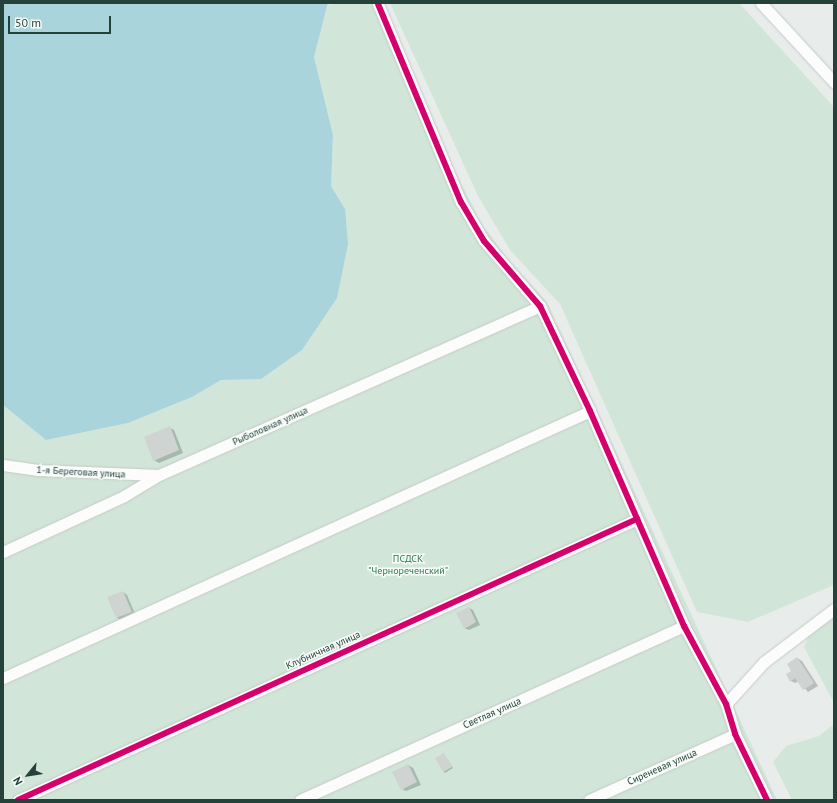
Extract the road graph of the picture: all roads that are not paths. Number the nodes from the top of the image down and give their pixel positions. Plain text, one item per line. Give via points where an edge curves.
1 (761, 3) edge
2 (378, 4) edge
3 (834, 82) edge
4 (540, 306) junction
5 (590, 411) junction
6 (3, 466) edge
7 (159, 475) junction
8 (637, 519) junction
9 (3, 552) edge
10 (834, 609) edge
11 (684, 626) junction
12 (3, 678) edge
13 (726, 704) junction
14 (736, 734) junction
15 (18, 800) edge
16 (300, 800) edge
17 (589, 800) edge
18 (767, 800) edge

1 - 3 street
2 - 4 street via 461,202 484,241
4 - 5 street
4 - 7 street, Рыболовная улица
5 - 8 street
5 - 12 street
6 - 7 street, 1-я Береговая улица via 37,470
7 - 9 street, Рыболовная улица via 124,496
8 - 11 street
8 - 15 street, Клубничная улица
10 - 13 street via 764,662
11 - 13 street
11 - 16 street, Светлая улица
13 - 14 street
14 - 17 street, Сиреневая улица
14 - 18 street

